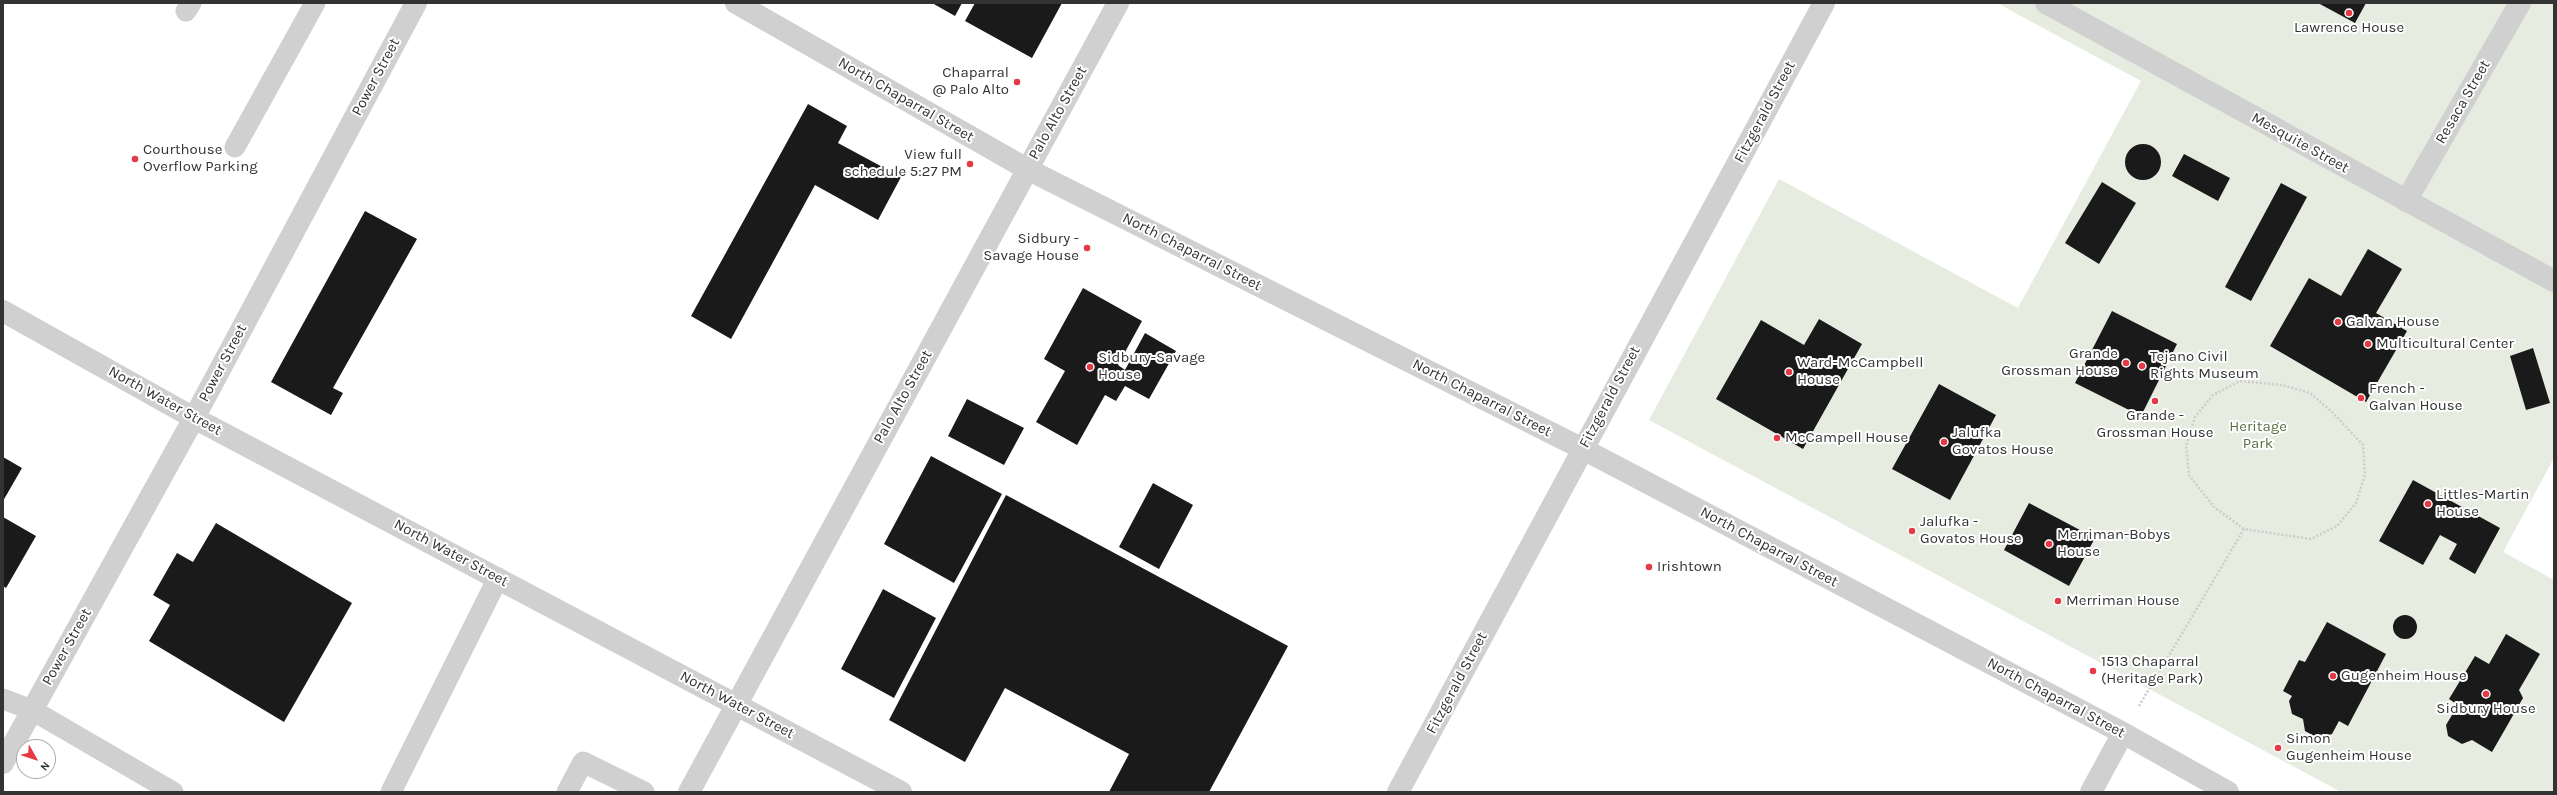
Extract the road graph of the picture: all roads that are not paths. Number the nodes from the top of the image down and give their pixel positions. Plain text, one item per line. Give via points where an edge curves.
1 (315, 3) edge
2 (416, 3) edge
3 (736, 3) edge
4 (1118, 3) edge
5 (1824, 3) edge
6 (2046, 3) edge
7 (2520, 3) edge
8 (235, 147) dead end
9 (1027, 169) junction
10 (2406, 201) junction
11 (2554, 281) edge
12 (3, 311) edge
13 (194, 418) junction
14 (1583, 448) junction
15 (498, 578) junction
16 (3, 699) edge
17 (736, 704) junction
18 (32, 710) junction
19 (2123, 733) junction
20 (3, 763) edge
21 (173, 792) edge
22 (391, 792) edge
23 (567, 792) edge
24 (644, 792) edge
25 (689, 792) edge
26 (901, 792) edge
27 (1398, 792) edge
28 (2091, 792) edge
29 (2228, 792) edge

1 - 8 lane
2 - 13 street, Power Street
3 - 9 street, North Chaparral Street
4 - 9 street, Palo Alto Street
5 - 14 street, Fitzgerald Street
6 - 10 street, Mesquite Street
7 - 10 street, Resaca Street
9 - 14 street, North Chaparral Street
9 - 17 street, Palo Alto Street
10 - 11 street, Mesquite Street
12 - 13 street, North Water Street
13 - 15 street, North Water Street
13 - 18 street, Power Street
14 - 19 street, North Chaparral Street
14 - 27 street, Fitzgerald Street
15 - 17 street, North Water Street
15 - 22 lane
16 - 18 lane
17 - 25 street, Palo Alto Street
17 - 26 street, North Water Street
18 - 20 street, Power Street
18 - 21 lane
19 - 28 street
19 - 29 street, North Chaparral Street
23 - 24 lane via 583,762

